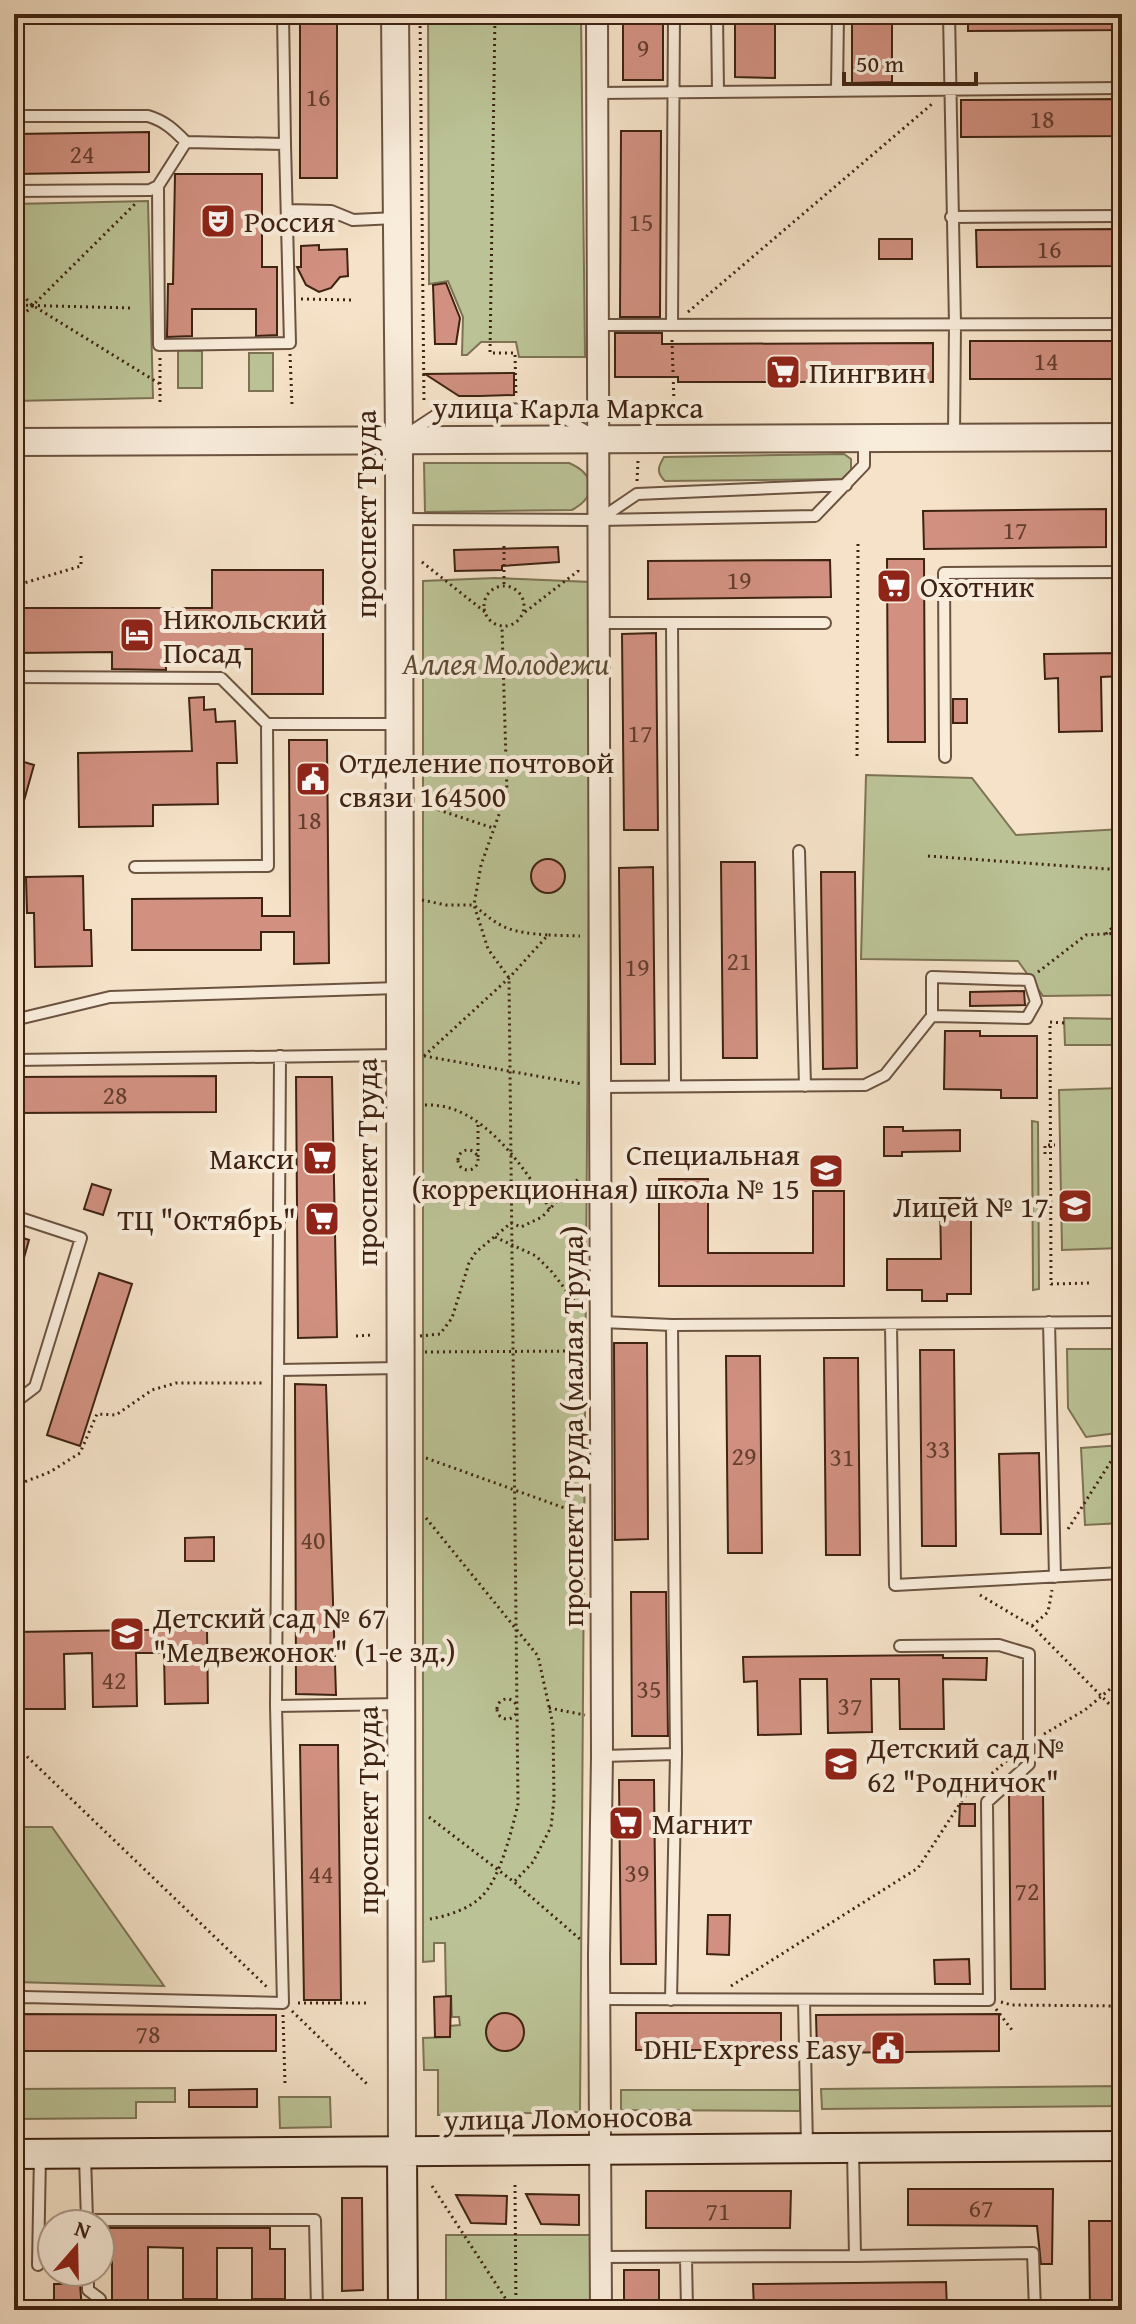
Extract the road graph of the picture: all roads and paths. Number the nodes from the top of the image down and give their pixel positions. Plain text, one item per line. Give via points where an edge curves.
1 (283, 14) edge
2 (395, 14) edge
3 (420, 14) edge
4 (495, 14) edge
5 (597, 14) edge
6 (674, 14) edge
7 (717, 14) edge
8 (838, 14) edge
9 (949, 14) edge
10 (1122, 88) edge
11 (950, 89) junction
12 (837, 91) junction
13 (718, 92) junction
14 (598, 93) junction
15 (674, 93) junction
16 (14, 116) edge
17 (186, 142) junction
18 (285, 144) junction
19 (154, 188) junction
20 (14, 191) edge
21 (288, 210) junction
22 (1122, 216) edge
23 (951, 217) junction
24 (397, 218) junction
25 (14, 286) edge
26 (289, 299) junction
27 (354, 300) dead end
28 (14, 305) edge
29 (32, 305) junction
30 (131, 308) dead end
31 (14, 324) edge
32 (955, 324) junction
33 (1122, 324) edge
34 (599, 325) junction
35 (672, 325) junction
36 (290, 343) junction
37 (159, 345) junction
38 (160, 384) junction
39 (674, 403) dead end
40 (424, 404) dead end
41 (516, 404) dead end
42 (292, 405) dead end
43 (160, 406) dead end
44 (864, 437) junction
45 (954, 437) junction
46 (1122, 437) edge
47 (600, 439) junction
48 (399, 440) junction
49 (14, 442) edge
50 (846, 485) junction
51 (399, 519) junction
52 (599, 520) junction
53 (858, 540) dead end
54 (504, 544) dead end
55 (81, 554) dead end
56 (579, 557) dead end
57 (420, 561) dead end
58 (1122, 572) edge
59 (504, 585) junction
60 (14, 586) edge
61 (485, 612) junction
62 (525, 612) junction
63 (599, 623) junction
64 (672, 623) junction
65 (825, 623) dead end
66 (502, 627) junction
67 (14, 677) edge
68 (267, 724) junction
69 (400, 724) junction
70 (857, 756) dead end
71 (945, 757) dead end
72 (421, 804) dead end
73 (495, 829) junction
74 (799, 851) dead end
75 (928, 856) dead end
76 (135, 867) dead end
77 (1122, 870) edge
78 (421, 900) dead end
79 (474, 905) junction
80 (1122, 918) edge
81 (1122, 933) edge
82 (1106, 934) junction
83 (548, 935) junction
84 (600, 937) junction
85 (509, 978) junction
86 (1029, 980) junction
87 (400, 988) junction
88 (932, 1016) junction
89 (14, 1020) edge
90 (1064, 1023) dead end
91 (400, 1055) junction
92 (280, 1056) junction
93 (14, 1060) edge
94 (510, 1071) junction
95 (675, 1086) junction
96 (805, 1086) junction
97 (601, 1087) junction
98 (425, 1105) dead end
99 (478, 1125) junction
100 (1053, 1145) junction
101 (511, 1151) junction
102 (601, 1153) junction
103 (1045, 1154) dead end
104 (477, 1158) junction
105 (550, 1209) junction
106 (14, 1216) edge
107 (511, 1223) junction
108 (495, 1237) junction
109 (511, 1244) junction
110 (1090, 1283) dead end
111 (1049, 1322) junction
112 (1122, 1322) edge
113 (672, 1325) junction
114 (891, 1325) junction
115 (372, 1335) dead end
116 (356, 1336) dead end
117 (425, 1336) dead end
118 (602, 1336) junction
119 (425, 1352) dead end
120 (512, 1352) junction
121 (401, 1368) junction
122 (278, 1370) junction
123 (278, 1383) junction
124 (14, 1403) edge
125 (1122, 1444) edge
126 (426, 1458) dead end
127 (14, 1486) edge
128 (514, 1490) junction
129 (426, 1518) dead end
130 (602, 1521) junction
131 (1054, 1550) junction
132 (1122, 1573) edge
133 (1055, 1577) junction
134 (957, 1582) junction
135 (1032, 1626) junction
136 (516, 1631) junction
137 (900, 1646) dead end
138 (1122, 1679) edge
139 (1102, 1697) junction
140 (401, 1704) junction
141 (276, 1706) junction
142 (549, 1708) junction
143 (517, 1709) junction
144 (1122, 1717) edge
145 (602, 1718) junction
146 (1029, 1743) junction
147 (14, 1744) edge
148 (676, 1754) junction
149 (602, 1756) junction
150 (429, 1817) dead end
151 (497, 1869) junction
152 (514, 1882) junction
153 (430, 1919) dead end
154 (599, 1956) junction
155 (600, 1999) junction
156 (671, 2000) junction
157 (708, 2000) junction
158 (804, 2000) junction
159 (989, 2000) junction
160 (14, 2001) edge
161 (283, 2003) junction
162 (366, 2003) dead end
163 (1122, 2006) edge
164 (1012, 2030) dead end
165 (285, 2084) dead end
166 (367, 2084) dead end
167 (1122, 2146) edge
168 (853, 2148) junction
169 (807, 2149) junction
170 (602, 2151) junction
171 (402, 2152) junction
172 (85, 2153) junction
173 (27, 2154) edge
174 (515, 2185) dead end
175 (432, 2186) dead end
176 (87, 2208) edge
177 (116, 2222) edge
178 (36, 2245) edge
179 (855, 2256) junction
180 (601, 2257) junction
181 (686, 2258) junction
182 (88, 2288) edge
183 (99, 2310) edge
184 (317, 2310) edge
185 (403, 2310) edge
186 (514, 2310) edge
187 (601, 2310) edge
188 (687, 2310) edge
189 (1035, 2310) edge

1 - 18 lane
2 - 24 street, проспект Труда
3 - 40 path
4 - 41 path via 490,353 515,353
5 - 14 street, проспект Труда (малая Труда)
6 - 15 lane
7 - 13 lane
8 - 12 lane
9 - 11 lane
10 - 11 lane
11 - 12 lane
11 - 23 lane
11 - 35 path
12 - 13 lane
13 - 15 lane
14 - 15 lane
14 - 34 street, проспект Труда (малая Труда)
15 - 35 lane
16 - 17 lane via 148,116 170,126
17 - 18 lane
17 - 19 lane
18 - 21 lane
19 - 20 lane
19 - 29 path
19 - 37 lane
21 - 24 lane via 331,211 353,220
21 - 26 lane
22 - 23 lane
23 - 32 lane
24 - 48 street, проспект Труда
25 - 29 path
26 - 27 path
26 - 36 lane
28 - 29 path
29 - 30 path
29 - 31 path
29 - 38 path
32 - 33 lane
32 - 35 lane
32 - 45 lane
34 - 35 lane
34 - 47 street, проспект Труда (малая Труда)
35 - 39 path
36 - 37 lane
36 - 42 path
37 - 38 path
38 - 43 path
44 - 45 street, улица Карла Маркса
44 - 47 street, улица Карла Маркса
44 - 50 lane via 864,465
45 - 46 street, улица Карла Маркса
47 - 48 street, улица Карла Маркса
47 - 52 street, проспект Труда (малая Труда)
48 - 49 street, улица Карла Маркса
48 - 51 street, проспект Труда
50 - 52 lane via 637,494
50 - 52 lane via 815,516
51 - 52 lane
51 - 69 street, проспект Труда
52 - 63 street, проспект Труда (малая Труда)
53 - 70 path
54 - 59 path
55 - 60 path via 81,566
56 - 62 path via 578,571
57 - 61 path
58 - 71 lane via 944,573
59 - 61 path via 494,586 485,599
59 - 62 path via 522,598
61 - 66 path
62 - 66 path
63 - 64 lane
63 - 84 street, проспект Труда (малая Труда)
64 - 65 lane
64 - 95 lane
66 - 73 path via 508,781
67 - 68 lane via 221,678
68 - 69 lane
68 - 76 lane via 268,866
69 - 87 street, проспект Труда
72 - 73 path
73 - 79 path
74 - 96 lane
75 - 77 path
78 - 79 path
79 - 83 path via 497,926
79 - 85 path via 488,949
80 - 82 path
81 - 82 path
82 - 86 path via 1086,935
83 - 84 path
83 - 85 path
84 - 97 street, проспект Труда (малая Труда)
85 - 94 path
85 - 94 path via 424,1056
86 - 88 lane via 932,977
86 - 88 lane via 1036,1002 1027,1018
87 - 89 lane via 110,997
87 - 91 street, проспект Труда
88 - 96 lane via 885,1075 865,1085
90 - 100 path via 1050,1022
91 - 92 lane
91 - 121 street, проспект Труда
92 - 93 lane
92 - 122 lane
94 - 97 path
94 - 101 path
95 - 96 lane
95 - 97 lane
97 - 102 street, проспект Труда (малая Труда)
98 - 99 path via 453,1107
99 - 101 path
99 - 104 path
100 - 103 path via 1045,1145
100 - 110 path via 1051,1284
101 - 105 path
101 - 107 path
102 - 105 path
102 - 118 street, проспект Труда (малая Труда)
104 - 104 path via 470,1170 458,1162 467,1150
105 - 107 path via 521,1227
106 - 124 lane via 81,1238 35,1387
107 - 108 path
107 - 109 path
108 - 109 path
108 - 117 path via 469,1263 452,1318 440,1334
109 - 118 path via 536,1256 552,1272
109 - 120 path
111 - 112 lane
111 - 114 lane
111 - 131 lane
113 - 114 lane
113 - 118 lane
113 - 148 lane
114 - 134 lane via 895,1585
115 - 116 path
118 - 120 path
118 - 130 street, проспект Труда (малая Труда)
119 - 120 path
120 - 128 path
121 - 122 lane
121 - 140 street, проспект Труда
122 - 123 lane
123 - 127 path via 176,1383 152,1390 116,1415 97,1414 80,1453
123 - 141 lane
125 - 131 path
126 - 128 path
128 - 130 path
128 - 136 path
129 - 136 path
130 - 145 street, проспект Труда (малая Труда)
131 - 133 lane
132 - 133 lane
133 - 134 lane
133 - 135 path via 1048,1612
134 - 135 path
135 - 139 path
136 - 142 path via 538,1656
136 - 143 path
137 - 146 lane via 999,1645 1029,1654
138 - 139 path
139 - 144 path
139 - 146 path
140 - 141 lane
140 - 171 street, проспект Труда
141 - 161 lane
142 - 145 path
142 - 152 path via 551,1827 533,1862
143 - 143 path via 505,1700 497,1712 510,1719
143 - 151 path via 518,1804
145 - 149 street, проспект Труда (малая Труда)
146 - 157 path via 965,1796 918,1868
146 - 159 lane via 1029,1764 987,1802
147 - 161 path
148 - 149 lane
148 - 156 lane
149 - 154 street, проспект Труда (малая Труда)
150 - 151 path
151 - 152 path
151 - 153 path via 482,1897
152 - 154 path
154 - 155 street, проспект Труда (малая Труда)
155 - 156 lane
155 - 170 street, проспект Труда (малая Труда)
156 - 157 lane
157 - 158 lane
158 - 159 lane
158 - 169 lane
159 - 163 path
159 - 164 path
160 - 161 lane via 24,1997
161 - 162 path
161 - 165 path
161 - 166 path
167 - 168 main road, улица Ломоносова
168 - 169 main road, улица Ломоносова
168 - 179 lane
169 - 170 main road, улица Ломоносова
170 - 171 main road, улица Ломоносова
170 - 180 street, проспект Труда (малая Труда)
171 - 172 main road, улица Ломоносова
171 - 185 main road, проспект Труда
172 - 173 main road, улица Ломоносова
172 - 176 lane
173 - 178 lane
174 - 186 path
175 - 186 path
177 - 184 lane via 315,2220
179 - 181 lane
179 - 189 lane via 1033,2253
180 - 181 lane
180 - 187 street, проспект Труда (малая Труда)
181 - 188 lane
182 - 183 lane via 100,2299

